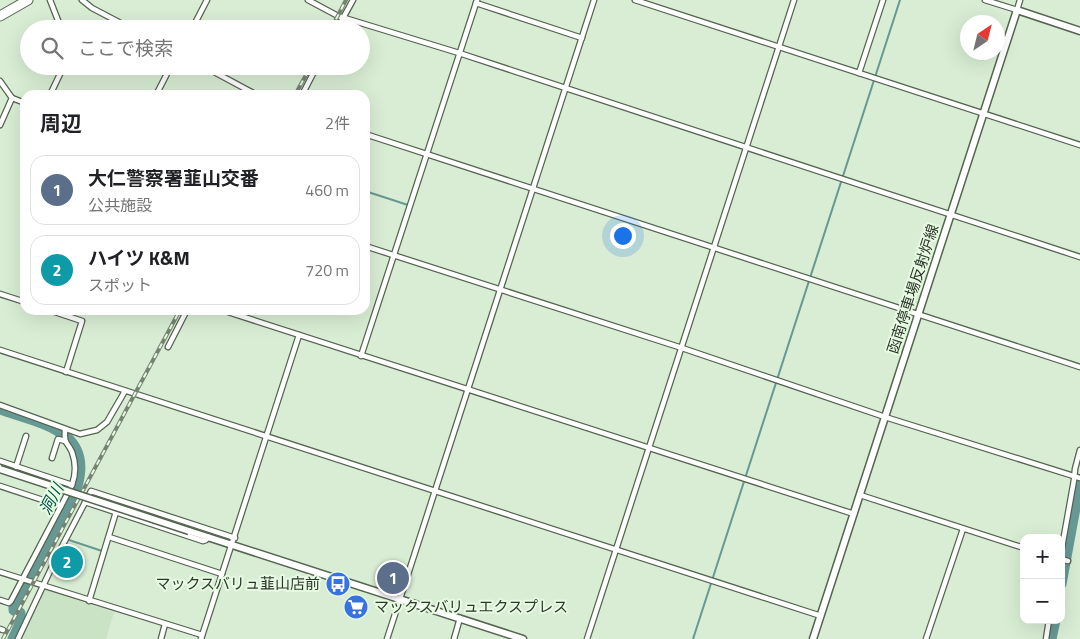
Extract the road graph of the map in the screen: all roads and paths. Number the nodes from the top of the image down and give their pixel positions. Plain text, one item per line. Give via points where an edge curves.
1 (28, 0) edge
2 (50, 0) edge
3 (82, 0) edge
4 (207, 0) edge
5 (308, 0) edge
6 (353, 0) edge
7 (594, 0) edge
8 (635, 0) edge
9 (794, 0) edge
10 (882, 0) edge
11 (985, 0) edge
12 (1020, 0) edge
13 (476, 2) edge
14 (1017, 10) junction
15 (0, 16) edge
16 (343, 17) junction
17 (58, 20) edge
18 (115, 20) edge
19 (197, 20) edge
20 (342, 20) edge
21 (353, 20) edge
22 (370, 25) edge
23 (1080, 31) edge
24 (582, 38) junction
25 (779, 47) junction
26 (459, 53) junction
27 (859, 74) junction
28 (60, 75) edge
29 (166, 75) edge
30 (220, 75) edge
31 (312, 75) edge
32 (0, 81) edge
33 (566, 89) junction
34 (52, 90) edge
35 (159, 90) edge
36 (248, 90) edge
37 (305, 90) edge
38 (12, 98) junction
39 (20, 101) edge
40 (983, 114) junction
41 (0, 124) edge
42 (370, 136) edge
43 (1080, 146) edge
44 (747, 148) junction
45 (427, 154) junction
46 (533, 189) junction
47 (950, 214) junction
48 (370, 248) edge
49 (714, 249) junction
50 (394, 256) junction
51 (1080, 257) edge
52 (500, 290) junction
53 (0, 294) edge
54 (20, 300) edge
55 (64, 315) edge
56 (184, 315) edge
57 (237, 315) edge
58 (918, 315) junction
59 (299, 335) junction
60 (168, 347) dead end
61 (682, 348) junction
62 (0, 350) edge
63 (361, 356) junction
64 (1080, 367) edge
65 (66, 372) junction
66 (466, 390) junction
67 (126, 391) junction
68 (0, 405) edge
69 (885, 417) junction
70 (65, 430) junction
71 (26, 436) dead end
72 (268, 436) junction
73 (64, 440) junction
74 (649, 448) junction
75 (1080, 450) edge
76 (52, 458) dead end
77 (0, 462) edge
78 (16, 467) junction
79 (0, 468) edge
80 (1074, 476) junction
81 (1080, 478) edge
82 (72, 485) junction
83 (0, 486) edge
84 (434, 491) junction
85 (860, 494) junction
86 (85, 502) junction
87 (61, 506) junction
88 (116, 512) junction
89 (854, 514) junction
90 (962, 529) junction
91 (1064, 534) edge
92 (109, 537) junction
93 (208, 537) junction
94 (233, 542) junction
95 (1020, 547) edge
96 (616, 549) junction
97 (1065, 561) edge
98 (1068, 561) dead end
99 (0, 572) edge
100 (222, 574) junction
101 (23, 579) junction
102 (43, 585) junction
103 (400, 598) junction
104 (0, 600) edge
105 (89, 600) junction
106 (821, 616) junction
107 (460, 618) junction
108 (165, 624) junction
109 (1048, 624) edge
110 (201, 637) edge
111 (18, 639) edge
112 (161, 639) edge
113 (387, 639) edge
114 (454, 639) edge
115 (523, 639) edge
116 (587, 639) edge
117 (813, 639) edge
118 (926, 639) edge
119 (1046, 639) edge

1 - 15 highway
2 - 17 street
3 - 18 street
4 - 19 street
5 - 16 street
6 - 16 street
7 - 24 street
8 - 25 street
9 - 25 street
10 - 27 street
11 - 14 street
12 - 14 street
13 - 24 street
13 - 26 street
14 - 23 main road
14 - 40 main road, 函南停車場反射炉線
16 - 20 street
16 - 21 street
22 - 26 street
24 - 33 street
25 - 27 street
25 - 44 street
26 - 33 street
26 - 45 street
27 - 40 street
28 - 34 street
29 - 35 street
30 - 36 street
31 - 37 street
32 - 38 street
33 - 44 street
33 - 46 street
38 - 39 street
38 - 41 street
40 - 43 street
40 - 47 main road, 函南停車場反射炉線
42 - 45 street
44 - 47 street
44 - 49 street
45 - 46 street
45 - 50 street
46 - 49 street
46 - 52 street
47 - 51 street
47 - 58 main road, 函南停車場反射炉線
48 - 50 street
49 - 58 street
49 - 61 street
50 - 52 street
50 - 63 street
52 - 61 street
52 - 66 street
53 - 54 street
55 - 65 street via 82,321
56 - 60 street
57 - 59 street
58 - 64 street
58 - 69 main road, 函南停車場反射炉線
59 - 63 street
59 - 72 street
61 - 69 street
61 - 74 street
62 - 65 street
63 - 66 street
65 - 67 street
66 - 74 street
66 - 84 street
67 - 70 street via 102,427 80,434
67 - 72 street
68 - 70 street
69 - 80 street
69 - 85 main road, 函南停車場反射炉線
70 - 73 street
71 - 78 street
72 - 84 street
72 - 94 street
73 - 76 street via 58,439
73 - 82 street via 74,459
74 - 89 street
74 - 96 street
75 - 80 street
77 - 78 street
78 - 82 street
79 - 93 main road, bridge
80 - 81 street
80 - 91 street
82 - 87 street
83 - 87 street
84 - 96 street
84 - 103 street
85 - 89 main road, 函南停車場反射炉線
85 - 90 street
86 - 88 street
86 - 94 street via 91,491
86 - 102 street
87 - 101 street
88 - 92 street
88 - 93 street via 203,541
89 - 106 main road, 函南停車場反射炉線
90 - 95 street
90 - 118 street
92 - 100 street
92 - 105 street
93 - 94 main road
94 - 100 street
94 - 103 main road
96 - 106 street
96 - 116 street
97 - 98 street
99 - 101 street
100 - 110 street
101 - 102 street
101 - 104 street via 10,602
102 - 105 street
102 - 111 street
103 - 107 main road
103 - 113 street
105 - 108 street
106 - 117 main road, 函南停車場反射炉線
107 - 114 street
107 - 115 main road
108 - 110 street
108 - 112 street
109 - 119 street

